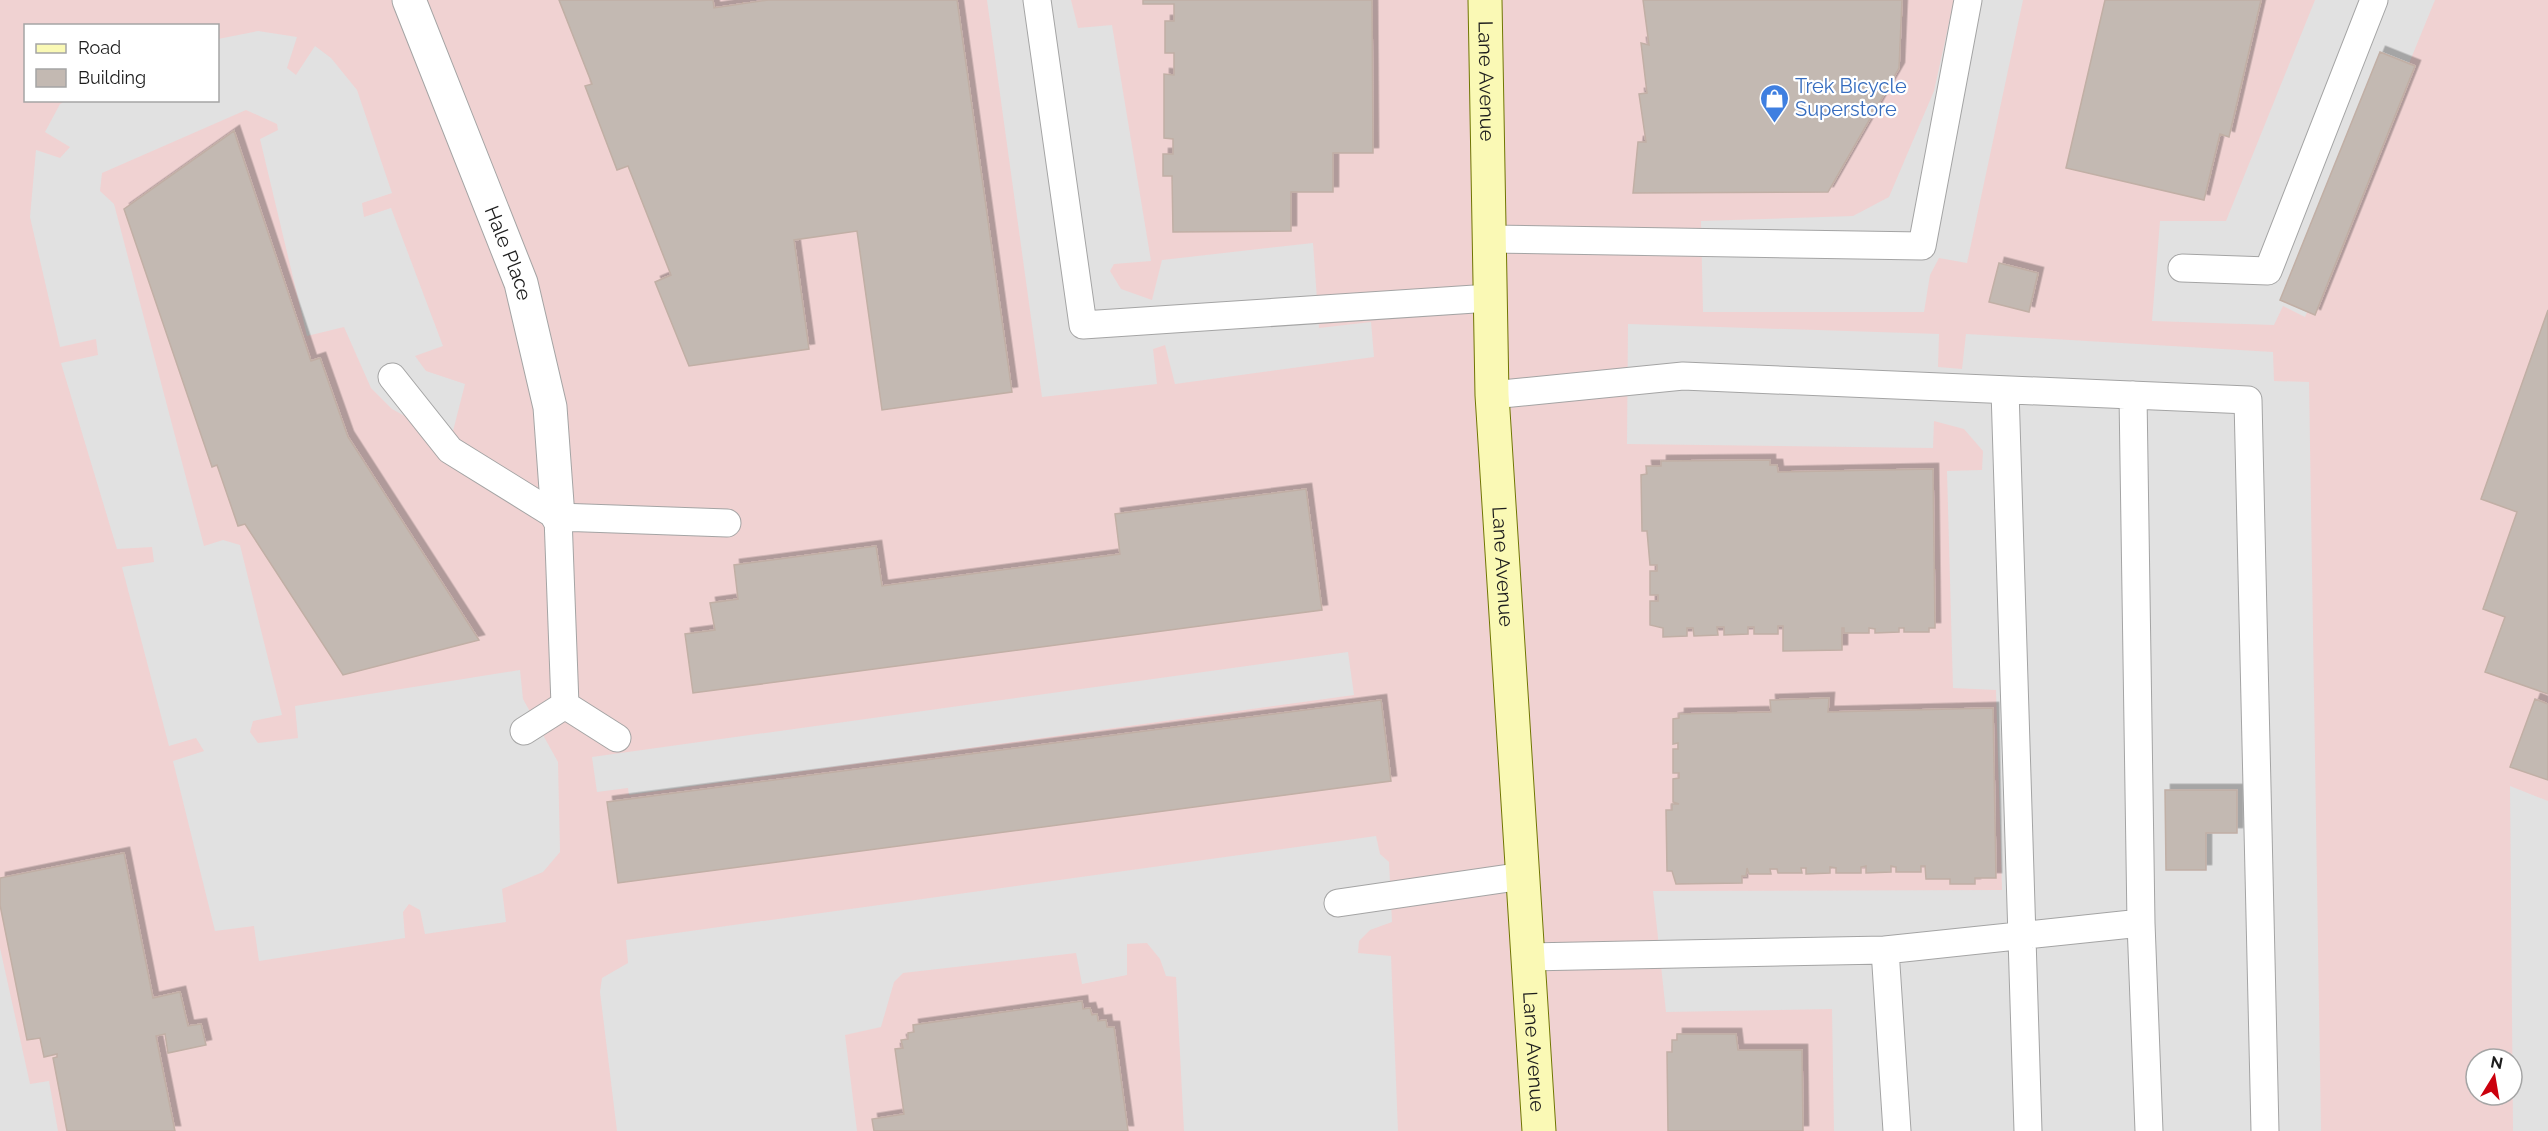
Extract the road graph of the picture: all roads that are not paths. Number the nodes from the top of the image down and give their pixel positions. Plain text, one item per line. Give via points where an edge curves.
1 (409, 0) edge
2 (1037, 0) edge
3 (1485, 0) edge
4 (1968, 0) edge
5 (2374, 0) edge
6 (1489, 239) junction
7 (2182, 268) dead end
8 (1490, 298) junction
9 (392, 377) dead end
10 (2005, 390) junction
11 (1492, 395) junction
12 (2133, 395) junction
13 (558, 517) junction
14 (727, 523) dead end
15 (566, 705) junction
16 (524, 731) dead end
17 (617, 738) dead end
18 (1523, 876) junction
19 (1338, 903) dead end
20 (2141, 922) junction
21 (2022, 937) junction
22 (1885, 950) junction
23 (1528, 957) junction
24 (1539, 1131) edge
25 (1897, 1131) edge
26 (2028, 1131) edge
27 (2149, 1131) edge
28 (2265, 1131) edge

1 - 13 street, Hale Place via 521,283 550,407
2 - 8 lane via 1083,325
3 - 6 main road, Lane Avenue
4 - 6 lane via 1922,246
5 - 7 lane via 2268,271
6 - 8 main road, Lane Avenue
8 - 11 main road, Lane Avenue
9 - 13 lane via 450,450
10 - 11 lane via 1683,376
10 - 12 lane
10 - 21 lane
11 - 18 main road, Lane Avenue
12 - 20 lane
12 - 28 lane via 2248,400
13 - 14 lane
13 - 15 lane
15 - 16 lane
15 - 17 lane
18 - 19 lane
18 - 23 main road, Lane Avenue
20 - 21 lane
20 - 27 lane
21 - 22 lane
21 - 26 lane
22 - 23 lane
22 - 25 lane
23 - 24 main road, Lane Avenue

